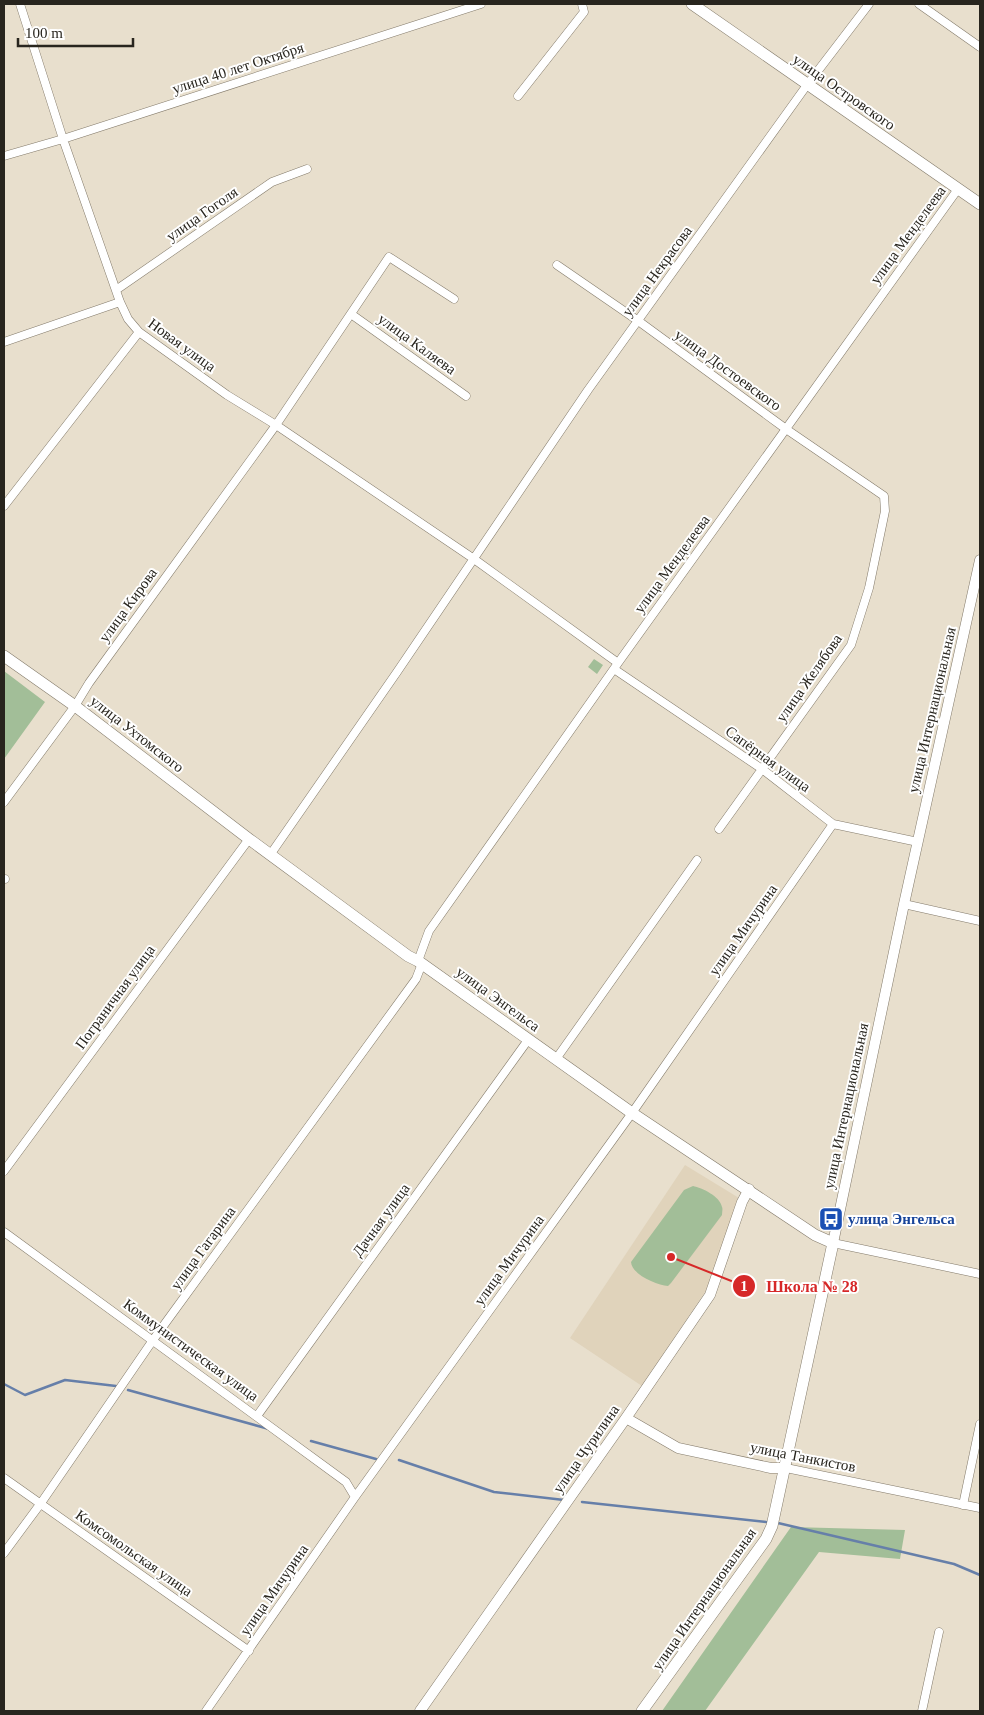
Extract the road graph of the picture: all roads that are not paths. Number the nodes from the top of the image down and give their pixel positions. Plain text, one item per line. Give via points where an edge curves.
1 (20, 4) edge
2 (481, 4) edge
3 (582, 4) edge
4 (692, 4) edge
5 (869, 4) edge
6 (920, 4) edge
7 (980, 47) edge
8 (808, 85) junction
9 (518, 96) dead end
10 (63, 139) junction
11 (4, 156) edge
12 (307, 169) dead end
13 (958, 189) junction
14 (980, 204) edge
15 (557, 265) dead end
16 (116, 290) junction
17 (454, 299) dead end
18 (120, 302) junction
19 (351, 314) junction
20 (638, 320) junction
21 (139, 332) junction
22 (4, 342) edge
23 (466, 396) dead end
24 (276, 425) junction
25 (786, 429) junction
26 (884, 496) joint
27 (4, 506) edge
28 (474, 559) junction
29 (980, 560) edge
30 (4, 656) edge
31 (616, 666) junction
32 (75, 706) junction
33 (762, 769) junction
34 (4, 802) edge
35 (833, 824) junction
36 (719, 829) dead end
37 (249, 839) junction
38 (918, 842) junction
39 (270, 855) junction
40 (697, 860) dead end
41 (904, 904) junction
42 (980, 921) edge
43 (418, 961) junction
44 (528, 1040) junction
45 (556, 1059) junction
46 (632, 1113) junction
47 (4, 1171) edge
48 (748, 1190) junction
49 (4, 1232) edge
50 (833, 1243) junction
51 (980, 1274) edge
52 (153, 1340) junction
53 (257, 1416) junction
54 (626, 1418) junction
55 (980, 1424) edge
56 (786, 1468) junction
57 (4, 1478) edge
58 (355, 1497) junction
59 (41, 1503) junction
60 (963, 1504) junction
61 (980, 1508) edge
62 (4, 1553) edge
63 (940, 1632) dead end
64 (248, 1651) junction
65 (206, 1711) edge
66 (420, 1711) edge
67 (642, 1711) edge
68 (922, 1711) edge

1 - 10 street, Новая улица
2 - 10 street, улица 40 лет Октября
3 - 9 street via 584,12
4 - 8 main road, улица Островского
5 - 8 street, улица Некрасова
6 - 7 street
8 - 13 main road, улица Островского
8 - 20 street, улица Некрасова
10 - 11 street, улица 40 лет Октября
10 - 16 street, Новая улица
12 - 16 street, улица Гоголя via 272,182
13 - 14 main road, улица Островского
13 - 25 street, улица Менделеева
15 - 20 street, улица Достоевского
16 - 18 street, Новая улица
17 - 19 street via 389,257
18 - 21 street, Новая улица
18 - 22 street
19 - 23 street, улица Каляева
19 - 24 street
20 - 25 street, улица Достоевского
20 - 28 street, улица Некрасова
21 - 24 street, Новая улица via 227,395
21 - 27 street
24 - 28 street, Новая улица
24 - 32 street, улица Кирова
25 - 26 street, улица Достоевского
25 - 31 street, улица Менделеева
26 - 33 street, улица Желябова via 885,511 869,588 851,645
28 - 31 street, Сапёрная улица
28 - 39 street, улица Некрасова
29 - 38 street, улица Интернациональная
30 - 32 main road, улица Ухтомского
31 - 33 street, Сапёрная улица
31 - 43 street, улица Менделеева via 429,931
32 - 34 street, улица Кирова
32 - 37 main road, улица Ухтомского
33 - 35 street, Сапёрная улица
33 - 36 street, улица Желябова
35 - 38 street, Сапёрная улица
35 - 46 street, улица Мичурина
37 - 39 main road, улица Энгельса
37 - 47 street, Пограничная улица
38 - 41 street, улица Интернациональная
39 - 43 main road, улица Энгельса
40 - 45 street
41 - 42 street
41 - 50 street, улица Интернациональная
43 - 44 main road, улица Энгельса
43 - 52 street, улица Гагарина via 421,966 416,979
44 - 45 main road, улица Энгельса
44 - 53 street, Дачная улица
45 - 46 main road, улица Энгельса
46 - 48 main road, улица Энгельса
46 - 58 street, улица Мичурина
48 - 50 main road, улица Энгельса via 815,1235
48 - 54 street, улица Чурилина via 710,1295
49 - 52 street, Коммунистическая улица
50 - 51 street, улица Энгельса
50 - 56 main road, улица Интернациональная
52 - 53 street, Коммунистическая улица
52 - 59 street, улица Гагарина
53 - 58 street, Коммунистическая улица via 346,1482
54 - 56 street, улица Танкистов via 678,1448 771,1468
54 - 66 street, улица Чурилина
55 - 60 street
56 - 60 street, улица Танкистов
56 - 67 main road, улица Интернациональная via 766,1539
57 - 59 street, Комсомольская улица
58 - 64 street, улица Мичурина
59 - 62 street, улица Гагарина
59 - 64 street, Комсомольская улица
60 - 61 street, улица Танкистов
63 - 68 street
64 - 65 street, улица Мичурина

